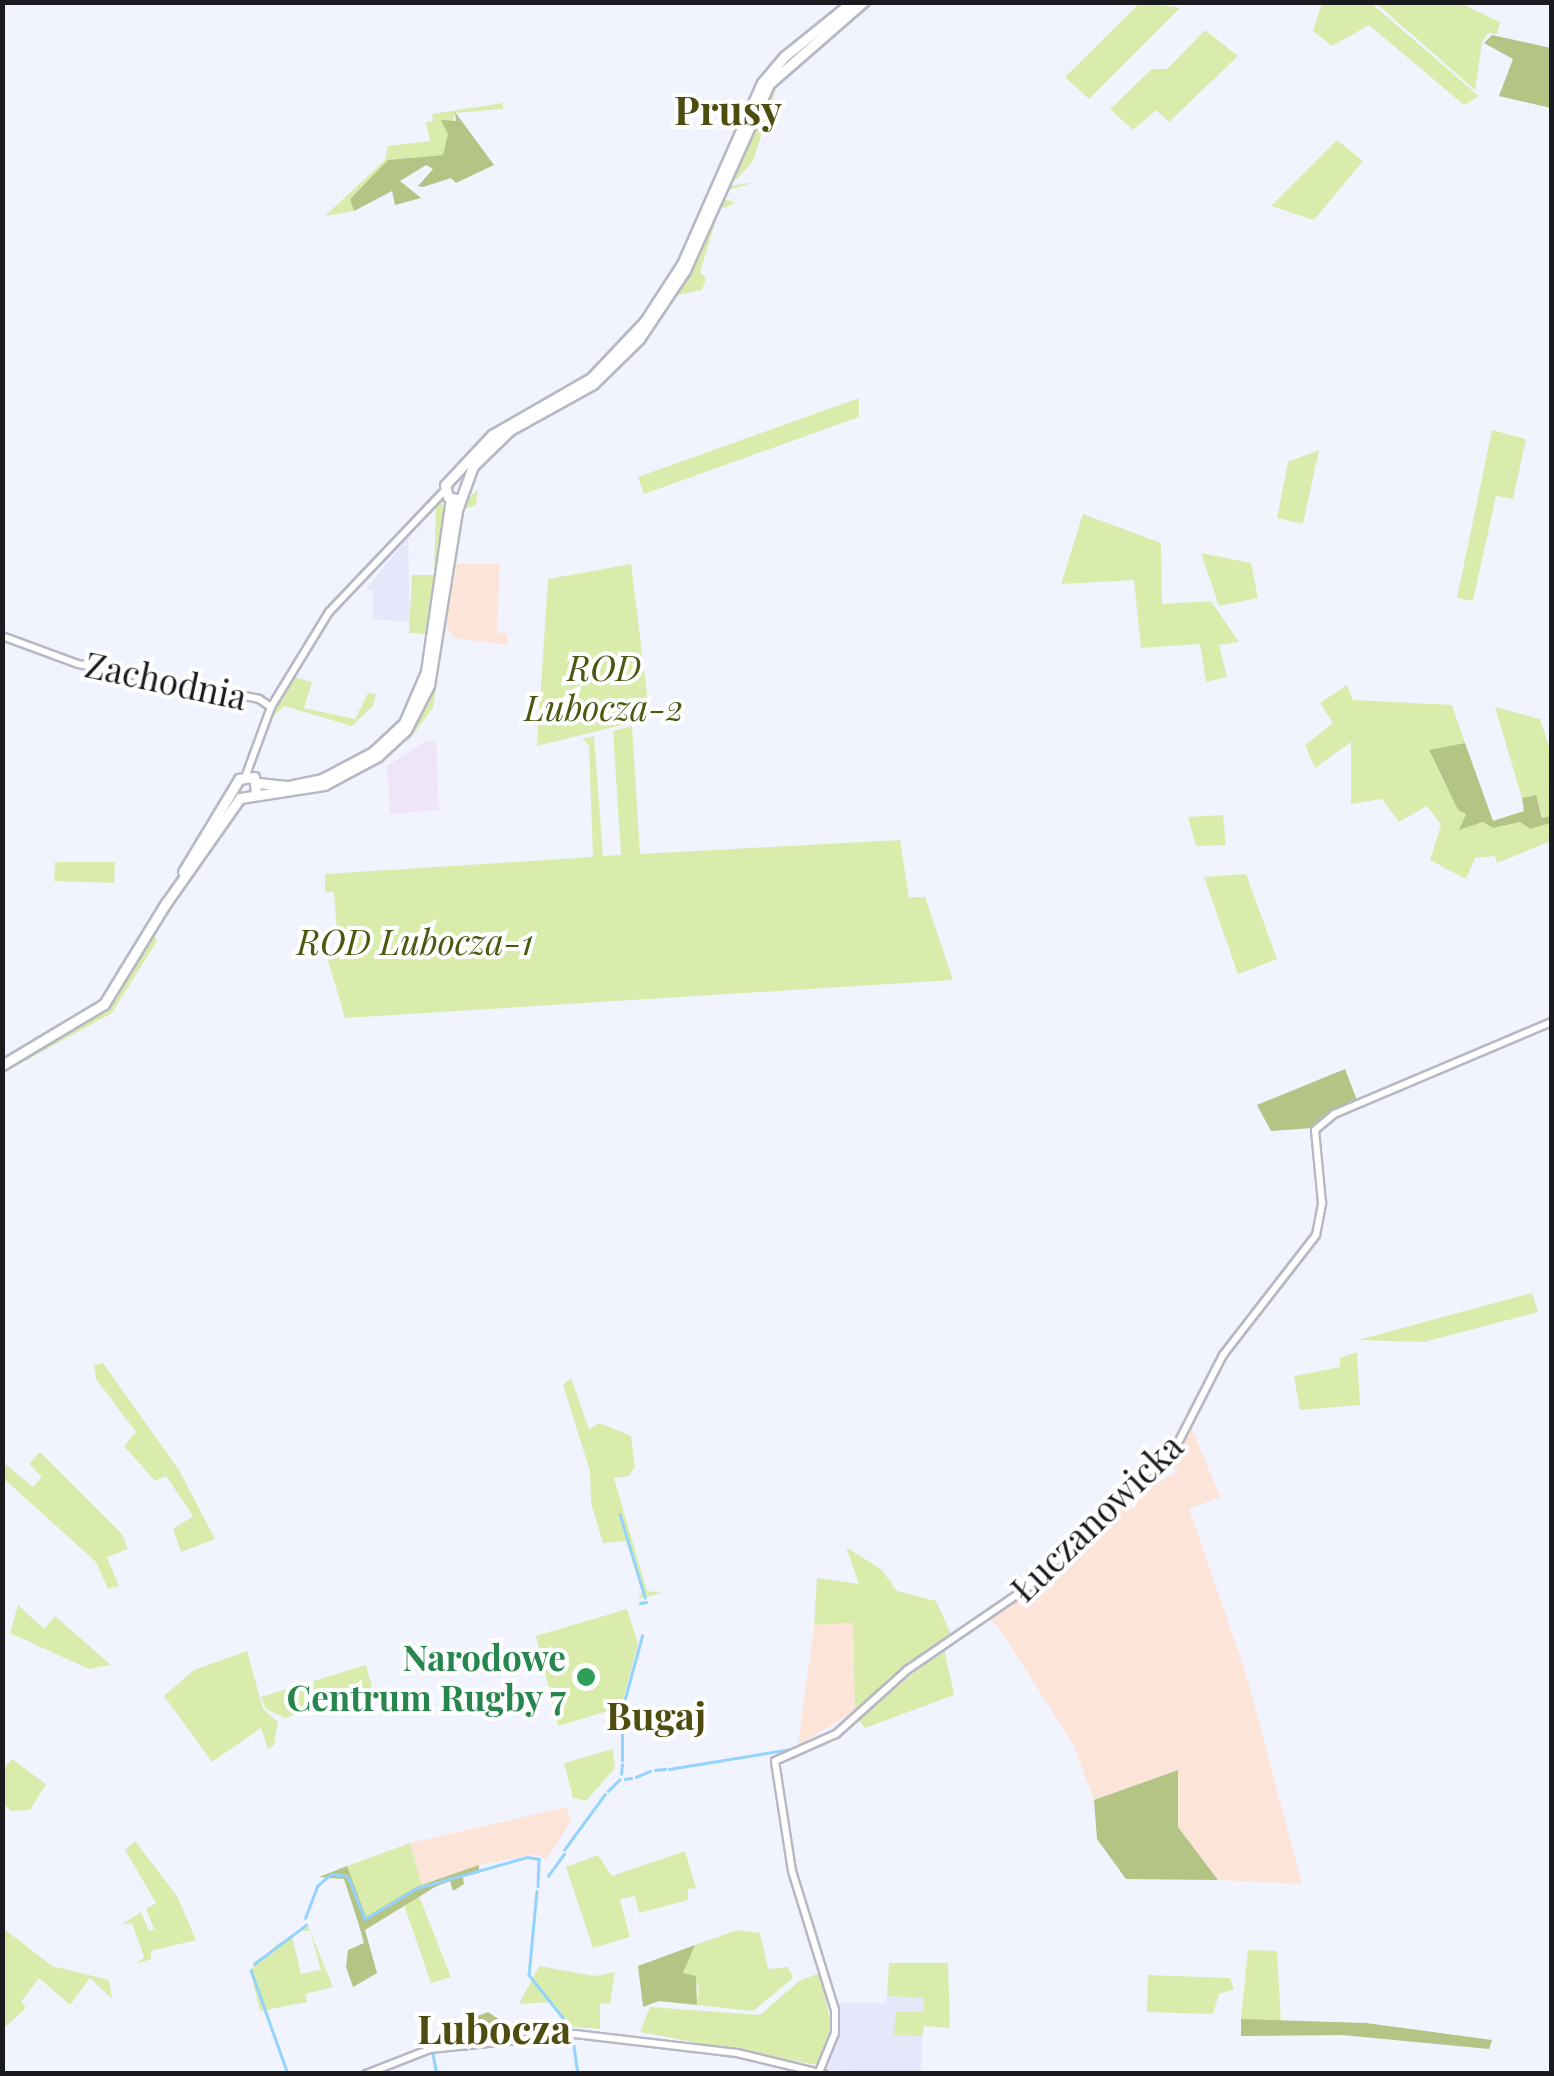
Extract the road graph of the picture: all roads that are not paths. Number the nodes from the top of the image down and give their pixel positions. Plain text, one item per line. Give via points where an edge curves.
1 (852, 2) edge
2 (863, 2) edge
3 (456, 476) junction
4 (467, 483) junction
5 (451, 496) junction
6 (2, 636) edge
7 (271, 707) junction
8 (253, 782) junction
9 (241, 792) junction
10 (1552, 1022) edge
11 (2, 1065) edge
12 (822, 2073) edge
13 (366, 2074) edge

1 - 3 main road via 766,78 682,264 625,345 581,385 492,435
2 - 4 main road via 770,84 686,270 639,339 594,384 492,444
3 - 4 main road
3 - 5 main road
4 - 5 main road
5 - 7 street via 431,502 330,612
5 - 8 main road via 426,672 404,723 372,752 322,778 289,786
6 - 7 street, Zachodnia via 78,664 259,699
7 - 8 street via 254,752
8 - 9 main road
8 - 9 main road
9 - 11 main road via 104,1004
10 - 12 street, Łuczanowicka via 1334,1114 1315,1130 1322,1203 1316,1235 1223,1356 1178,1444 1031,1585 907,1670 836,1734 775,1761 792,1871 834,2004 835,2033
12 - 13 street via 735,2052 575,2034 430,2049

